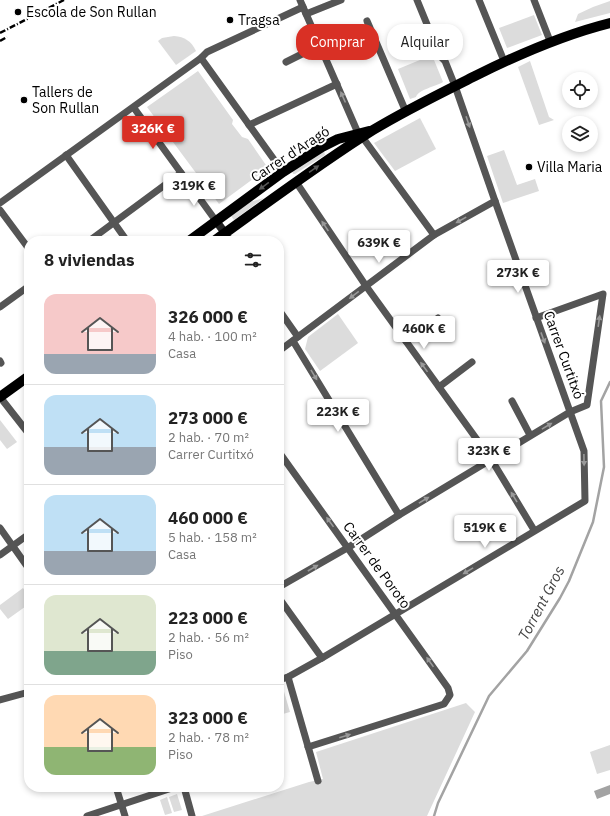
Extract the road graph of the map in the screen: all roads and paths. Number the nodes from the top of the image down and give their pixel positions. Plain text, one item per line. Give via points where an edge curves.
1 (342, 0) edge
2 (417, 0) edge
3 (479, 0) edge
4 (534, 0) edge
5 (302, 3) edge
6 (306, 14) junction
7 (367, 21) dead end
8 (610, 23) edge
9 (311, 24) edge
10 (550, 41) junction
11 (296, 57) edge
12 (201, 58) junction
13 (327, 60) edge
14 (286, 62) dead end
15 (504, 62) junction
16 (337, 84) junction
17 (455, 86) junction
18 (134, 108) junction
19 (406, 112) junction
20 (249, 125) junction
21 (360, 135) junction
22 (66, 155) junction
23 (182, 173) junction
24 (280, 174) junction
25 (296, 182) junction
26 (495, 202) junction
27 (0, 203) edge
28 (0, 210) edge
29 (216, 221) junction
30 (114, 223) junction
31 (434, 235) junction
32 (97, 236) edge
33 (123, 236) edge
34 (196, 236) edge
35 (227, 236) edge
36 (229, 236) edge
37 (24, 242) edge
38 (366, 286) junction
39 (24, 290) edge
40 (0, 307) edge
41 (438, 318) dead end
42 (536, 318) junction
43 (284, 319) edge
44 (296, 339) junction
45 (406, 342) junction
46 (284, 347) edge
47 (472, 362) dead end
48 (24, 380) edge
49 (439, 386) junction
50 (0, 397) edge
51 (512, 401) dead end
52 (570, 412) junction
53 (24, 428) edge
54 (530, 436) junction
55 (284, 459) edge
56 (491, 459) junction
57 (400, 514) junction
58 (0, 528) edge
59 (534, 530) junction
60 (24, 538) edge
61 (13, 546) junction
62 (349, 547) junction
63 (0, 555) edge
64 (24, 562) edge
65 (284, 584) edge
66 (284, 605) edge
67 (396, 614) junction
68 (322, 658) junction
69 (288, 677) junction
70 (284, 678) edge
71 (24, 693) edge
72 (0, 700) edge
73 (308, 748) junction
74 (318, 781) dead end
75 (118, 792) edge
76 (160, 792) edge
77 (185, 792) edge
78 (122, 805) junction
79 (88, 816) edge
80 (125, 816) edge
81 (192, 816) edge

1 - 6 street
2 - 17 street, Carrer Curtitxó
3 - 15 street
4 - 10 street
5 - 6 street
5 - 12 street via 206,52
6 - 9 street
7 - 19 street
8 - 10 main road, Carrer d'Aragó
10 - 15 main road, Carrer d'Aragó
11 - 14 street
12 - 18 street
12 - 20 street
13 - 16 street
15 - 17 main road, Carrer d'Aragó
16 - 20 street
21 -> 16 street
17 - 19 main road, Carrer d'Aragó
17 -> 26 street, Carrer Curtitxó
18 - 22 street
18 - 23 street
19 - 21 main road, Carrer d'Aragó
20 - 24 street
21 - 24 main road, Carrer d'Aragó via 327,144
25 -> 21 main road, Carrer d'Aragó via 346,148
21 - 31 street
22 - 27 street
22 - 30 street
23 - 29 street
23 - 30 street
24 - 25 main road
24 -> 29 main road, Carrer d'Aragó
25 - 36 main road, Carrer d'Aragó
38 -> 25 street
26 -> 31 street
26 - 42 street, Carrer Curtitxó
28 - 37 street
29 - 34 main road, Carrer d'Aragó
29 - 35 street
30 - 32 street
30 - 33 street
31 - 38 street
38 -> 44 street
38 - 45 street
39 - 40 street
41 - 45 street
42 -> 52 street, Carrer Curtitxó
52 -> 42 street via 587,405 604,294
43 - 44 street
44 - 46 street
44 -> 57 street
49 -> 45 street
47 - 49 street
48 - 50 main road
49 - 56 street
50 - 53 street
51 - 54 street
54 -> 52 street
52 -> 59 street, Carrer Curtitxó via 584,451 585,501
54 - 56 street
62 -> 55 street, Carrer de Poroto
57 -> 56 street
59 -> 56 street
57 - 62 street
58 - 61 street
59 -> 67 street
60 - 61 street
61 - 63 street
61 - 64 street
65 -> 62 street
62 - 67 street, Carrer de Poroto
66 - 68 street
67 - 68 street
73 -> 67 street, Carrer de Poroto via 444,704 450,696 448,688
68 - 69 street
69 - 70 street
69 - 73 street
71 - 72 street
73 - 74 street
75 - 78 street
76 - 78 street
77 - 81 street
78 - 79 street
78 - 80 street

